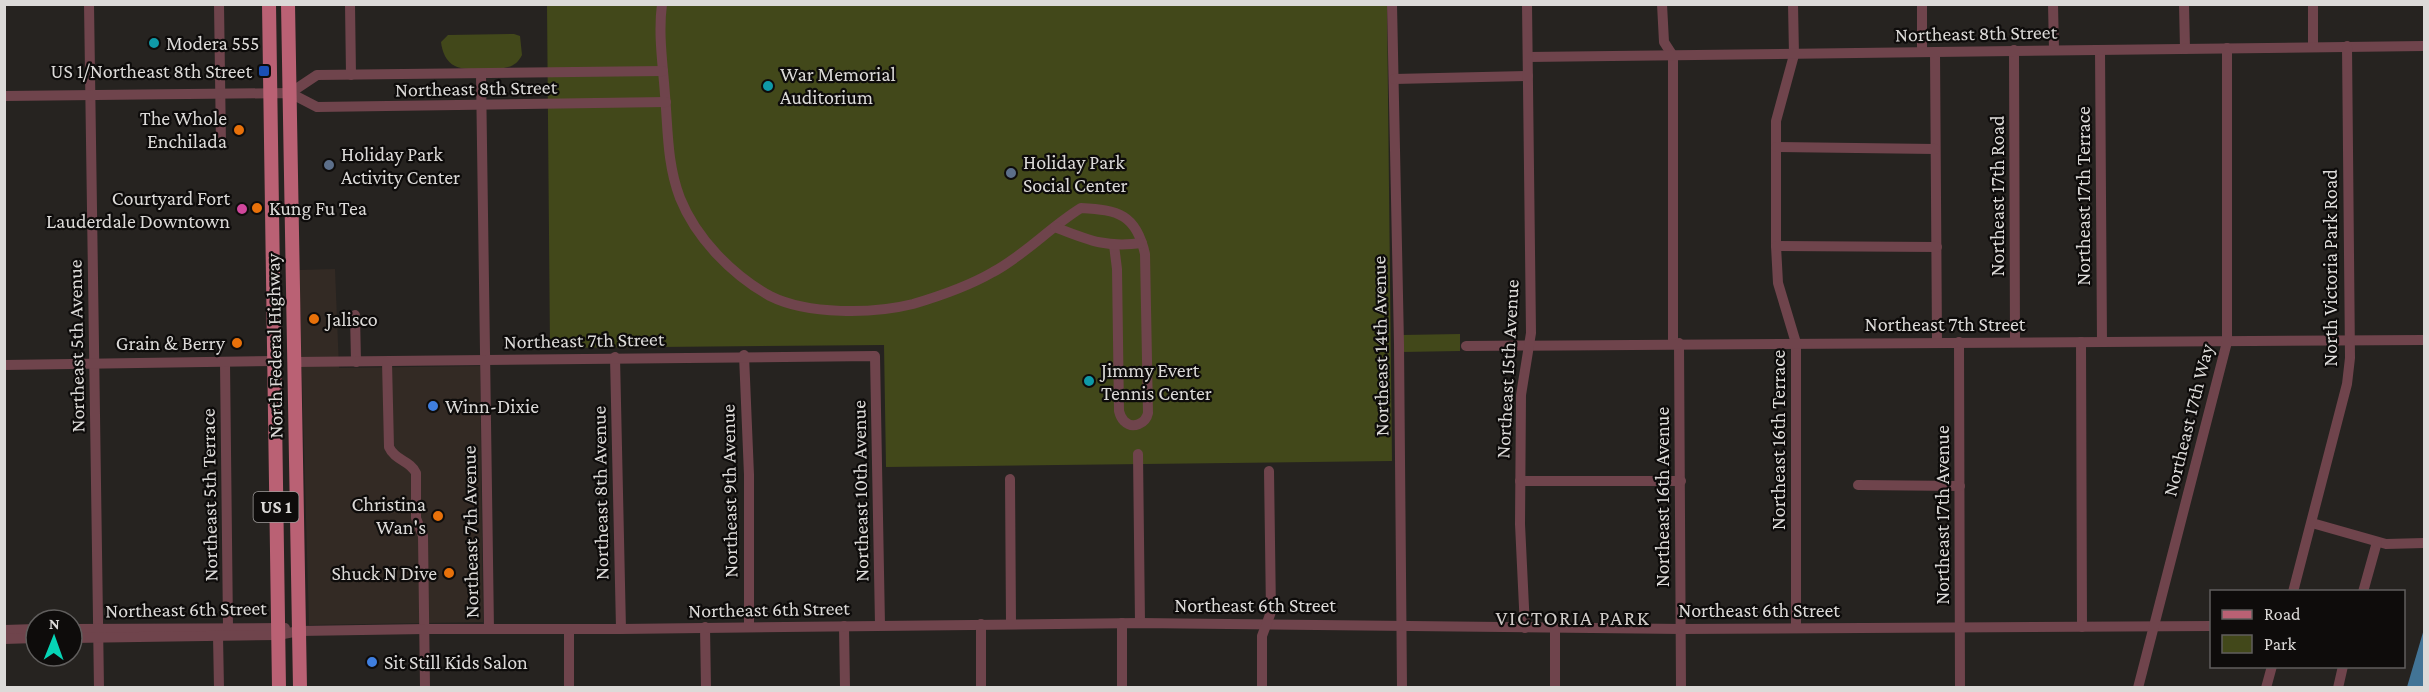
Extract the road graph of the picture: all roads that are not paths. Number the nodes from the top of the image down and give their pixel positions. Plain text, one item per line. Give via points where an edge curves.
1 (89, 4) edge
2 (219, 4) edge
3 (269, 4) edge
4 (288, 4) edge
5 (350, 4) edge
6 (662, 4) edge
7 (1392, 4) edge
8 (1527, 4) edge
9 (1662, 4) edge
10 (1793, 4) edge
11 (1922, 4) edge
12 (2053, 4) edge
13 (2184, 4) edge
14 (2313, 4) edge
15 (2313, 46) junction
16 (2347, 46) junction
17 (2424, 46) edge
18 (2227, 48) junction
19 (2185, 49) junction
20 (2014, 50) junction
21 (2054, 50) junction
22 (2100, 50) junction
23 (1922, 52) junction
24 (1935, 52) junction
25 (1794, 55) junction
26 (1673, 56) junction
27 (1528, 57) junction
28 (663, 71) junction
29 (351, 75) junction
30 (481, 75) junction
31 (1528, 76) junction
32 (1394, 79) junction
33 (220, 93) junction
34 (290, 93) junction
35 (270, 94) junction
36 (4, 96) edge
37 (90, 96) junction
38 (666, 102) junction
39 (481, 106) junction
40 (221, 145) dead end
41 (1776, 147) junction
42 (1935, 149) junction
43 (1076, 211) junction
44 (1055, 227) junction
45 (1075, 234) junction
46 (1142, 243) junction
47 (1114, 245) junction
48 (1776, 246) junction
49 (1937, 247) junction
50 (355, 315) dead end
51 (274, 327) junction
52 (2350, 340) junction
53 (2424, 340) edge
54 (1937, 342) junction
55 (1959, 342) junction
56 (2015, 342) junction
57 (2081, 342) junction
58 (2102, 342) junction
59 (2227, 342) junction
60 (1676, 343) junction
61 (1796, 343) junction
62 (1528, 345) junction
63 (1466, 346) dead end
64 (744, 355) junction
65 (875, 356) joint
66 (615, 357) junction
67 (274, 361) junction
68 (486, 361) junction
69 (294, 362) junction
70 (356, 362) junction
71 (387, 362) junction
72 (225, 363) junction
73 (94, 364) junction
74 (4, 365) edge
75 (295, 388) junction
76 (1138, 454) dead end
77 (1269, 471) dead end
78 (1011, 479) dead end
79 (1520, 481) junction
80 (1681, 481) junction
81 (1858, 485) dead end
82 (1960, 486) junction
83 (2312, 523) junction
84 (2377, 542) junction
85 (2424, 543) edge
86 (2293, 590) edge
87 (2363, 590) edge
88 (1122, 623) junction
89 (1140, 623) junction
90 (981, 624) junction
91 (1011, 624) junction
92 (1266, 624) junction
93 (1401, 624) junction
94 (844, 626) junction
95 (880, 626) junction
96 (2154, 626) junction
97 (2210, 626) edge
98 (228, 627) junction
99 (705, 627) junction
100 (749, 627) junction
101 (1960, 627) junction
102 (2082, 627) junction
103 (1525, 628) junction
104 (1555, 628) junction
105 (1796, 628) junction
106 (24, 629) edge
107 (424, 629) junction
108 (489, 629) junction
109 (569, 629) junction
110 (621, 629) junction
111 (1681, 629) junction
112 (4, 630) edge
113 (84, 631) edge
114 (278, 631) junction
115 (299, 631) junction
116 (99, 633) junction
117 (84, 636) edge
118 (218, 636) junction
119 (24, 638) edge
120 (4, 639) edge
121 (2271, 668) edge
122 (2343, 668) edge
123 (99, 687) edge
124 (219, 687) edge
125 (279, 687) edge
126 (300, 687) edge
127 (425, 687) edge
128 (569, 687) edge
129 (706, 687) edge
130 (845, 687) edge
131 (981, 687) edge
132 (1122, 687) edge
133 (1262, 687) edge
134 (1402, 687) edge
135 (1555, 687) edge
136 (1681, 687) edge
137 (1960, 687) edge
138 (2138, 687) edge
139 (2266, 687) edge
140 (2338, 687) edge

1 - 37 street, Northeast 5th Avenue
2 - 33 street
3 - 35 main road, North Federal Highway / US 1
4 - 34 main road, North Federal Highway / US 1
5 - 29 street
6 - 28 street
7 - 32 street, Northeast 14th Avenue
8 - 27 street, Northeast 15th Avenue
9 - 26 street, Northeast 16th Avenue via 1664,42
10 - 25 street, Northeast 16th Terrace
11 - 23 street
12 - 21 street
13 - 19 street
14 - 15 street
15 - 16 street, Northeast 8th Street
15 - 18 street, Northeast 8th Street
16 - 17 street, Northeast 8th Street
16 - 52 street, North Victoria Park Road
18 - 19 street, Northeast 8th Street
18 - 59 street, Northeast 17th Way
19 - 22 street, Northeast 8th Street
20 - 21 street, Northeast 8th Street
20 - 24 street, Northeast 8th Street
20 - 56 street, Northeast 17th Road
21 - 22 street, Northeast 8th Street
22 - 58 street, Northeast 17th Terrace
23 - 24 street, Northeast 8th Street
23 - 25 street, Northeast 8th Street
24 - 42 street
25 - 26 street, Northeast 8th Street
25 - 41 street, Northeast 16th Terrace via 1776,121
26 - 27 street, Northeast 8th Street
26 - 60 street, Northeast 16th Avenue
27 - 31 street, Northeast 15th Avenue
28 - 30 street, Northeast 8th Street
28 - 38 street
29 - 30 street, Northeast 8th Street
29 - 34 street, Northeast 8th Street via 317,75
30 - 39 street, Northeast 7th Avenue
31 - 32 street
31 - 62 street, Northeast 15th Avenue
32 - 93 street, Northeast 14th Avenue
33 - 35 street
33 - 37 street
33 - 40 street
34 - 35 street
34 - 39 street, Northeast 8th Street via 317,108
34 - 69 main road, North Federal Highway / US 1
35 - 51 main road, North Federal Highway / US 1
36 - 37 street
37 - 73 street, Northeast 5th Avenue
38 - 39 street, Northeast 8th Street
38 - 44 street via 672,171 689,217 711,248 742,276 772,296 806,307 841,311 912,304 948,293 994,272
39 - 68 street, Northeast 7th Avenue
41 - 42 street
41 - 48 street, Northeast 16th Terrace
42 - 49 street
43 - 44 street
43 - 45 street
43 - 46 street via 1101,209 1123,215 1137,229
44 - 45 street
45 - 47 street
46 - 47 street
46 - 47 street via 1148,413 1141,424 1132,425 1124,421 1119,411
48 - 49 street
48 - 61 street, Northeast 16th Terrace via 1778,283
49 - 54 street
50 - 70 street
51 - 67 main road, North Federal Highway / US 1
51 - 69 main road via 284,351
52 - 53 street, Northeast 7th Street
52 - 59 street, Northeast 7th Street
52 - 83 street, North Victoria Park Road via 2347,384
54 - 55 street, Northeast 7th Street
54 - 61 street, Northeast 7th Street
55 - 56 street, Northeast 7th Street
55 - 82 street, Northeast 17th Avenue
56 - 57 street, Northeast 7th Street
57 - 58 street, Northeast 7th Street
57 - 102 street
58 - 59 street, Northeast 7th Street
59 - 96 street, Northeast 17th Way
60 - 61 street, Northeast 7th Street
60 - 62 street, Northeast 7th Street
60 - 80 street, Northeast 16th Avenue
61 - 105 street, Northeast 16th Terrace
62 - 63 street, Northeast 7th Street
62 - 79 street, Northeast 15th Avenue via 1521,395
64 - 65 street, Northeast 7th Street
64 - 66 street, Northeast 7th Street
64 - 100 street, Northeast 9th Avenue
65 - 95 street, Northeast 10th Avenue
66 - 68 street, Northeast 7th Street
66 - 110 street, Northeast 8th Avenue
67 - 72 street
67 - 75 main road
67 - 114 main road, North Federal Highway / US 1
68 - 71 street, Northeast 7th Street
68 - 108 street, Northeast 7th Avenue
69 - 70 street, Northeast 7th Street
69 - 75 main road, North Federal Highway / US 1
70 - 71 street, Northeast 7th Street
71 - 107 street via 389,447 396,458 417,473 416,518 423,536
72 - 73 street
72 - 98 street, Northeast 5th Terrace
73 - 74 street
73 - 116 street, Northeast 5th Avenue
75 - 115 main road, North Federal Highway / US 1
76 - 89 street
77 - 92 street via 1271,612
78 - 91 street
79 - 80 street
79 - 103 street, Northeast 15th Avenue
80 - 111 street, Northeast 16th Avenue
81 - 82 street
82 - 101 street, Northeast 17th Avenue
83 - 84 street
83 - 86 street, North Victoria Park Road
84 - 85 street
84 - 87 street
88 - 89 street, Northeast 6th Street
88 - 91 street, Northeast 6th Street
88 - 132 street
89 - 92 street, Northeast 6th Street
90 - 91 street, Northeast 6th Street
90 - 95 street, Northeast 6th Street
90 - 131 street
92 - 93 street, Northeast 6th Street
92 - 133 street via 1262,636
93 - 103 street, Northeast 6th Street
93 - 134 street, Northeast 14th Avenue
94 - 95 street, Northeast 6th Street
94 - 100 street, Northeast 6th Street
94 - 130 street
96 - 97 street, Northeast 6th Street
96 - 102 street, Northeast 6th Street
96 - 138 street, Northeast 17th Way
98 - 114 street, Northeast 6th Street
98 - 116 street, Northeast 6th Street
99 - 100 street, Northeast 6th Street
99 - 110 street, Northeast 6th Street
99 - 129 street
101 - 102 street, Northeast 6th Street
101 - 105 street, Northeast 6th Street
101 - 137 street, Northeast 17th Avenue
103 - 104 street, Northeast 6th Street
104 - 111 street, Northeast 6th Street
104 - 135 street
105 - 111 street, Northeast 6th Street
106 - 112 street
107 - 108 street, Northeast 6th Street
107 - 115 street, Northeast 6th Street
107 - 127 street
108 - 109 street, Northeast 6th Street
109 - 110 street, Northeast 6th Street
109 - 128 street
111 - 136 street, Northeast 16th Avenue
113 - 116 street, Northeast 6th Street
114 - 115 street, Northeast 6th Street
114 - 118 street, Northeast 6th Street
114 - 125 main road, North Federal Highway / US 1
115 - 126 main road, North Federal Highway / US 1
116 - 117 street, Northeast 6th Street
116 - 118 street, Northeast 6th Street
116 - 123 street, Northeast 5th Avenue
118 - 124 street
119 - 120 street
121 - 139 street
122 - 140 street

